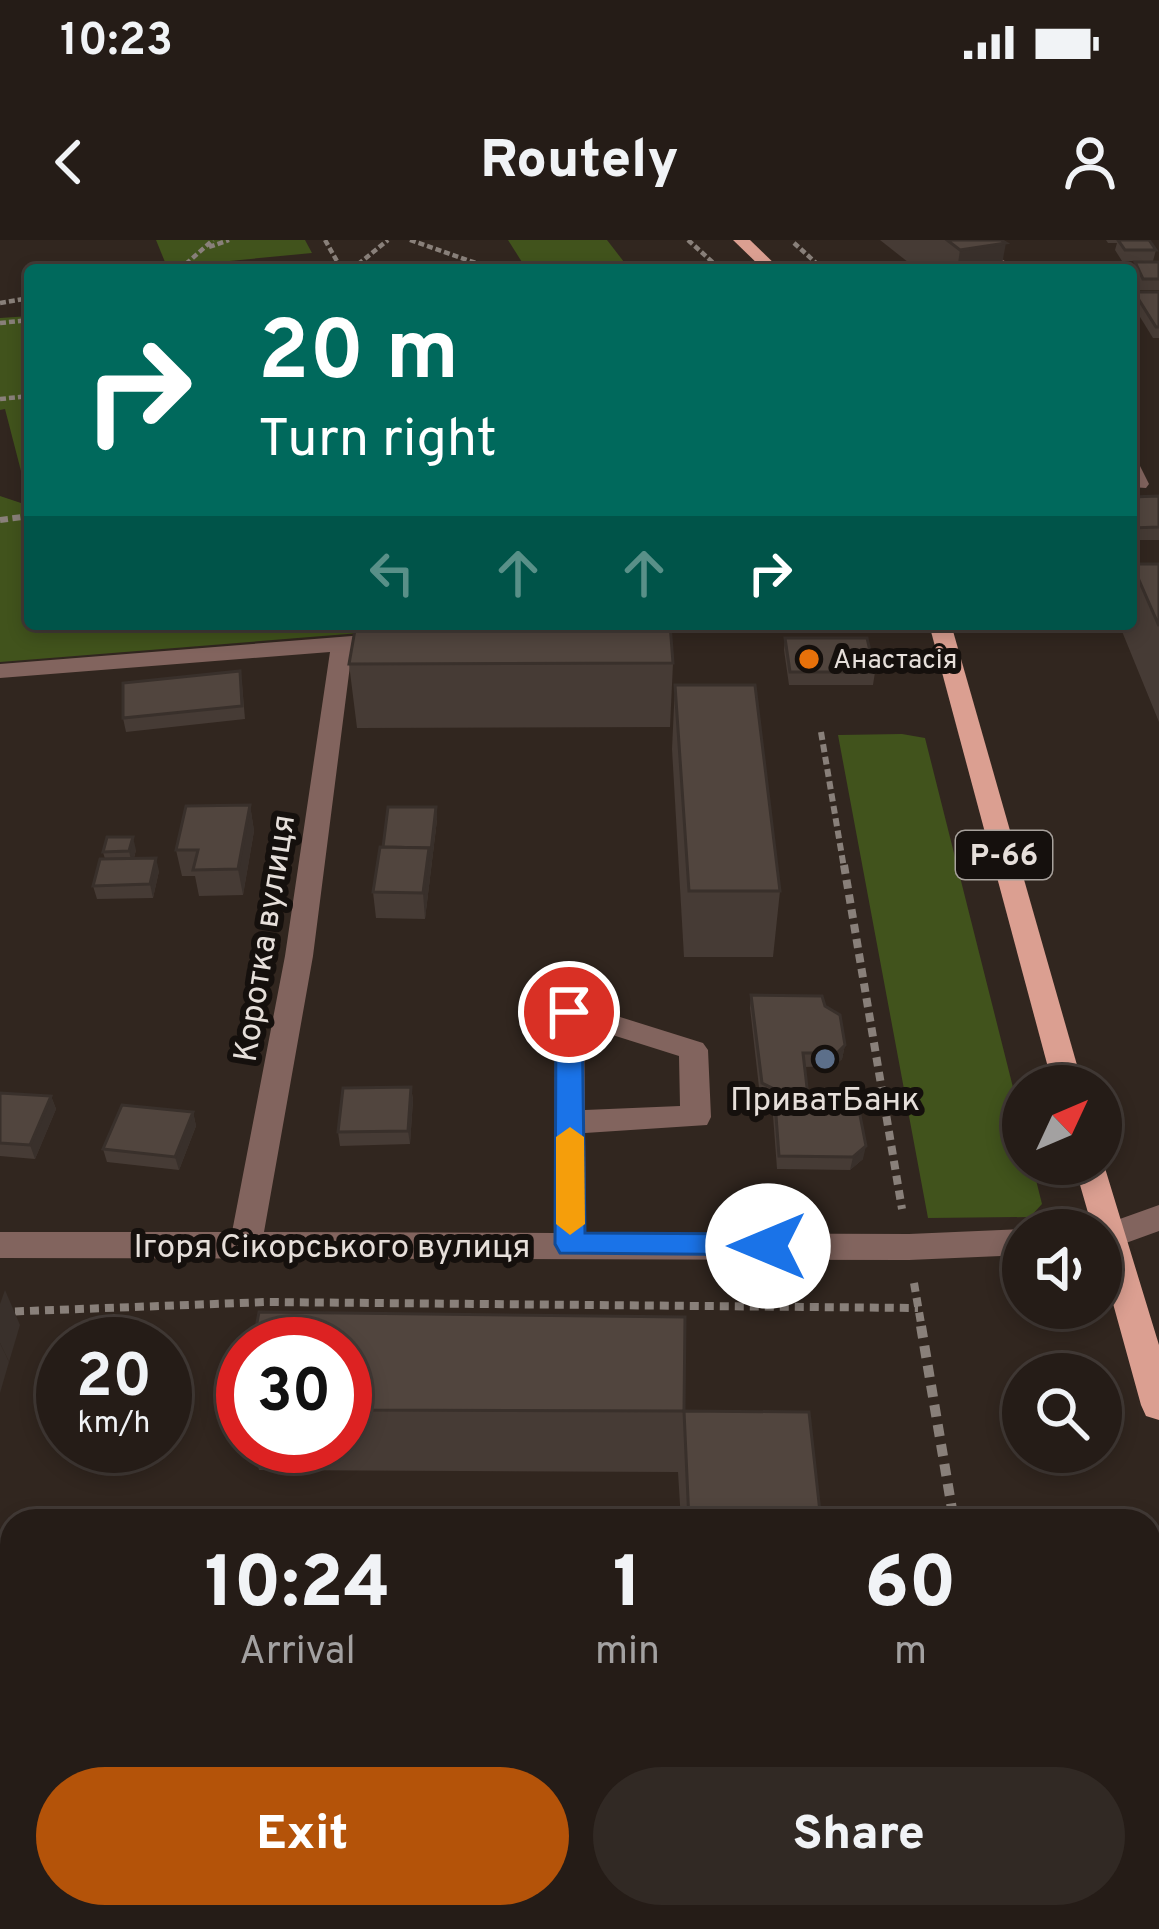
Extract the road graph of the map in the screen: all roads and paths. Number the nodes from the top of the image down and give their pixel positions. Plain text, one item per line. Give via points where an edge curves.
1 (213, 240) edge
2 (229, 240) edge
3 (388, 240) edge
4 (410, 240) edge
5 (688, 240) edge
6 (741, 240) edge
7 (790, 240) edge
8 (968, 240) edge
9 (202, 250) junction
10 (186, 264) edge
11 (358, 264) edge
12 (479, 264) edge
13 (714, 264) edge
14 (767, 264) edge
15 (817, 264) edge
16 (1000, 264) edge
17 (942, 630) edge
18 (406, 639) edge
19 (342, 643) junction
20 (0, 671) edge
21 (821, 732) dead end
22 (1062, 1065) edge
23 (570, 1122) junction
24 (1159, 1218) edge
25 (1122, 1233) edge
26 (1002, 1243) edge
27 (246, 1244) junction
28 (570, 1244) junction
29 (0, 1245) edge
30 (909, 1247) junction
31 (1122, 1289) edge
32 (918, 1308) junction
33 (0, 1312) edge
34 (1159, 1406) edge
35 (952, 1509) edge

1 - 9 path
2 - 9 path
3 - 11 path
4 - 12 path
5 - 13 path
6 - 14 main road
7 - 15 path
8 - 16 street
9 - 10 path
17 - 22 main road, Р-66
18 - 19 street
19 - 20 street
19 - 27 street, Коротка вулиця via 299,956
21 - 30 path
23 - 23 street via 569,1012 693,1050 696,1117
23 - 28 street
24 - 25 street
26 - 30 street, Ігоря Сікорського вулиця
27 - 28 street, Ігоря Сікорського вулиця
27 - 29 street, Ігоря Сікорського вулиця
28 - 30 street, Ігоря Сікорського вулиця
30 - 32 path
31 - 34 main road
32 - 33 path via 267,1302
32 - 35 path

